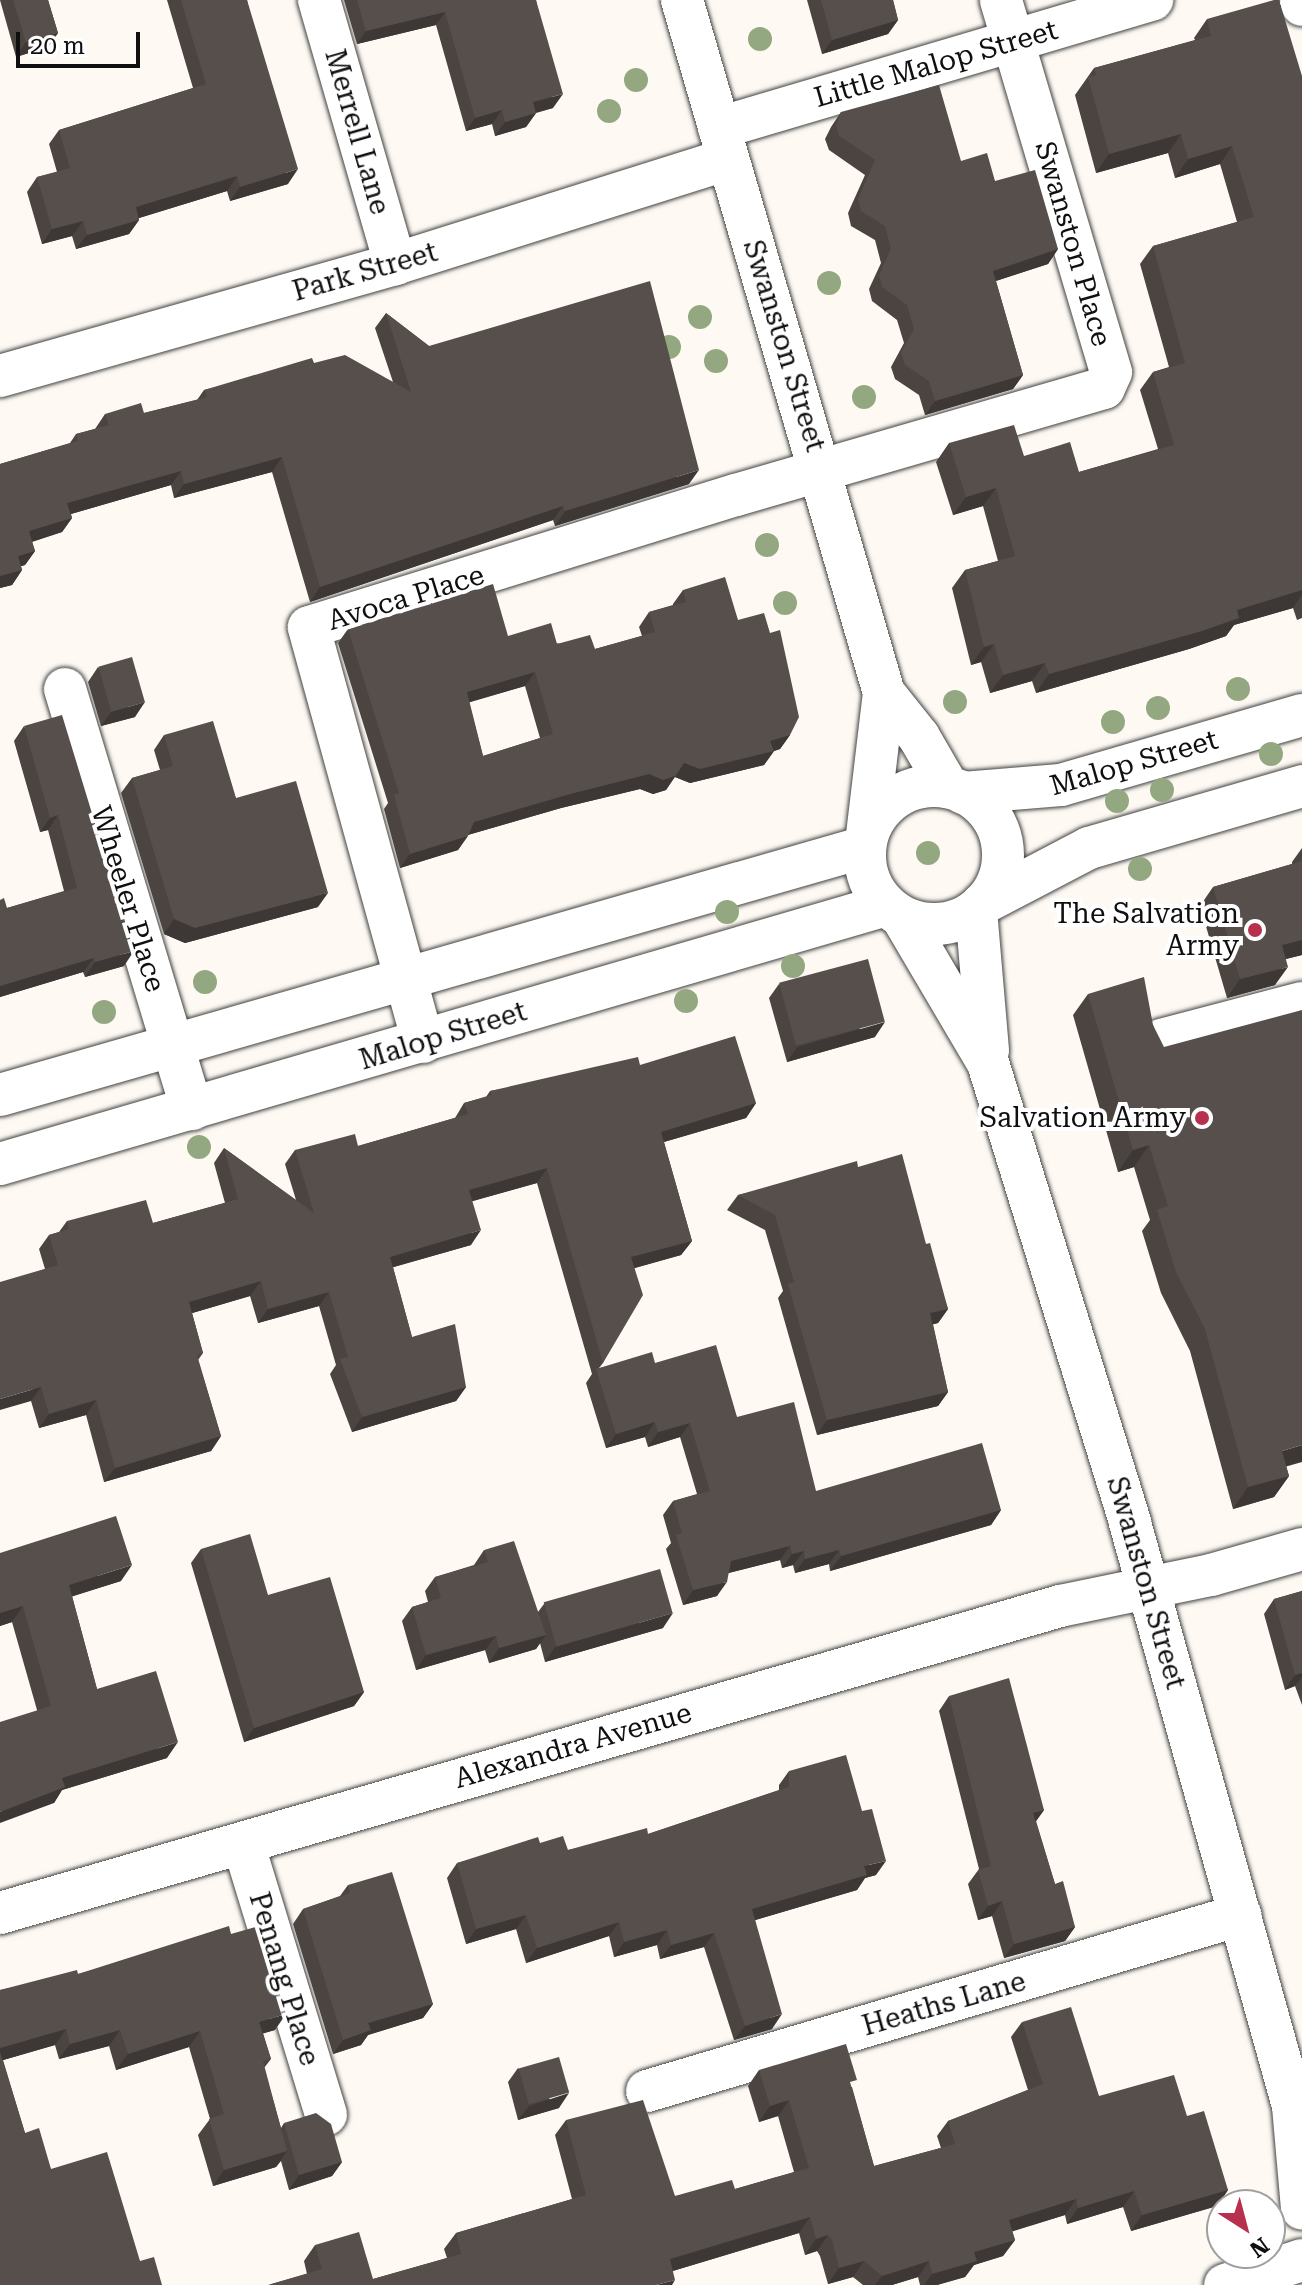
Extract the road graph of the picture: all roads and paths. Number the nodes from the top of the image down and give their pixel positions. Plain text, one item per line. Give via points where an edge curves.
1 (319, 0) edge
2 (682, 0) edge
3 (1001, 0) edge
4 (1152, 0) edge
5 (1013, 41) junction
6 (724, 143) junction
7 (395, 264) junction
8 (0, 376) edge
9 (822, 473) junction
10 (65, 689) dead end
11 (884, 693) junction
12 (1302, 715) edge
13 (1302, 786) edge
14 (956, 790) junction
15 (866, 841) junction
16 (979, 907) junction
17 (894, 911) junction
18 (405, 977) junction
19 (1302, 1003) edge
20 (1161, 1040) edge
21 (423, 1042) junction
22 (172, 1045) junction
23 (988, 1063) junction
24 (0, 1095) edge
25 (192, 1109) junction
26 (0, 1164) edge
27 (1302, 1549) edge
28 (1148, 1587) junction
29 (243, 1843) junction
30 (0, 1913) edge
31 (1240, 1915) junction
32 (647, 2091) dead end
33 (1298, 2114) edge
34 (326, 2115) dead end
35 (1302, 2209) edge
36 (1302, 2260) edge
37 (1225, 2285) edge

1 - 7 street, Merrell Lane
2 - 6 street, Swanston Street
3 - 5 street, Swanston Place
4 - 5 street, Little Malop Street
5 - 6 street, Little Malop Street
5 - 9 street, Swanston Place via 1111,372 1104,388
6 - 7 street, Park Street
6 - 9 street, Swanston Street
7 - 8 street, Park Street
9 - 11 street, Swanston Street
9 - 18 street, Avoca Place via 309,627
10 - 22 street, Wheeler Place
11 - 14 street, Swanston Street
11 - 15 street, Swanston Street
12 - 14 street, Malop Street via 1061,785
13 - 16 street via 1089,848
14 - 15 street via 914,789 898,796
14 - 16 street via 989,814 1001,843 999,876
15 - 17 street via 865,868
15 - 18 street
16 - 17 street via 945,923
16 - 23 street, Swanston Street
17 - 21 street, Malop Street
17 - 23 street, Swanston Street via 958,1003
18 - 21 street, Avoca Place
18 - 22 street
19 - 20 street
21 - 25 street, Malop Street
22 - 24 street
22 - 25 street, Wheeler Place
23 - 28 street, Swanston Street
25 - 26 street, Malop Street
27 - 28 street, Alexandra Avenue via 1202,1578
28 - 29 street, Alexandra Avenue via 1060,1606
28 - 31 street, Swanston Street
29 - 30 street, Alexandra Avenue
29 - 34 street, Penang Place
31 - 32 street, Heaths Lane
31 - 33 street, Swanston Street
33 - 35 street, Swanston Street
36 - 37 street

